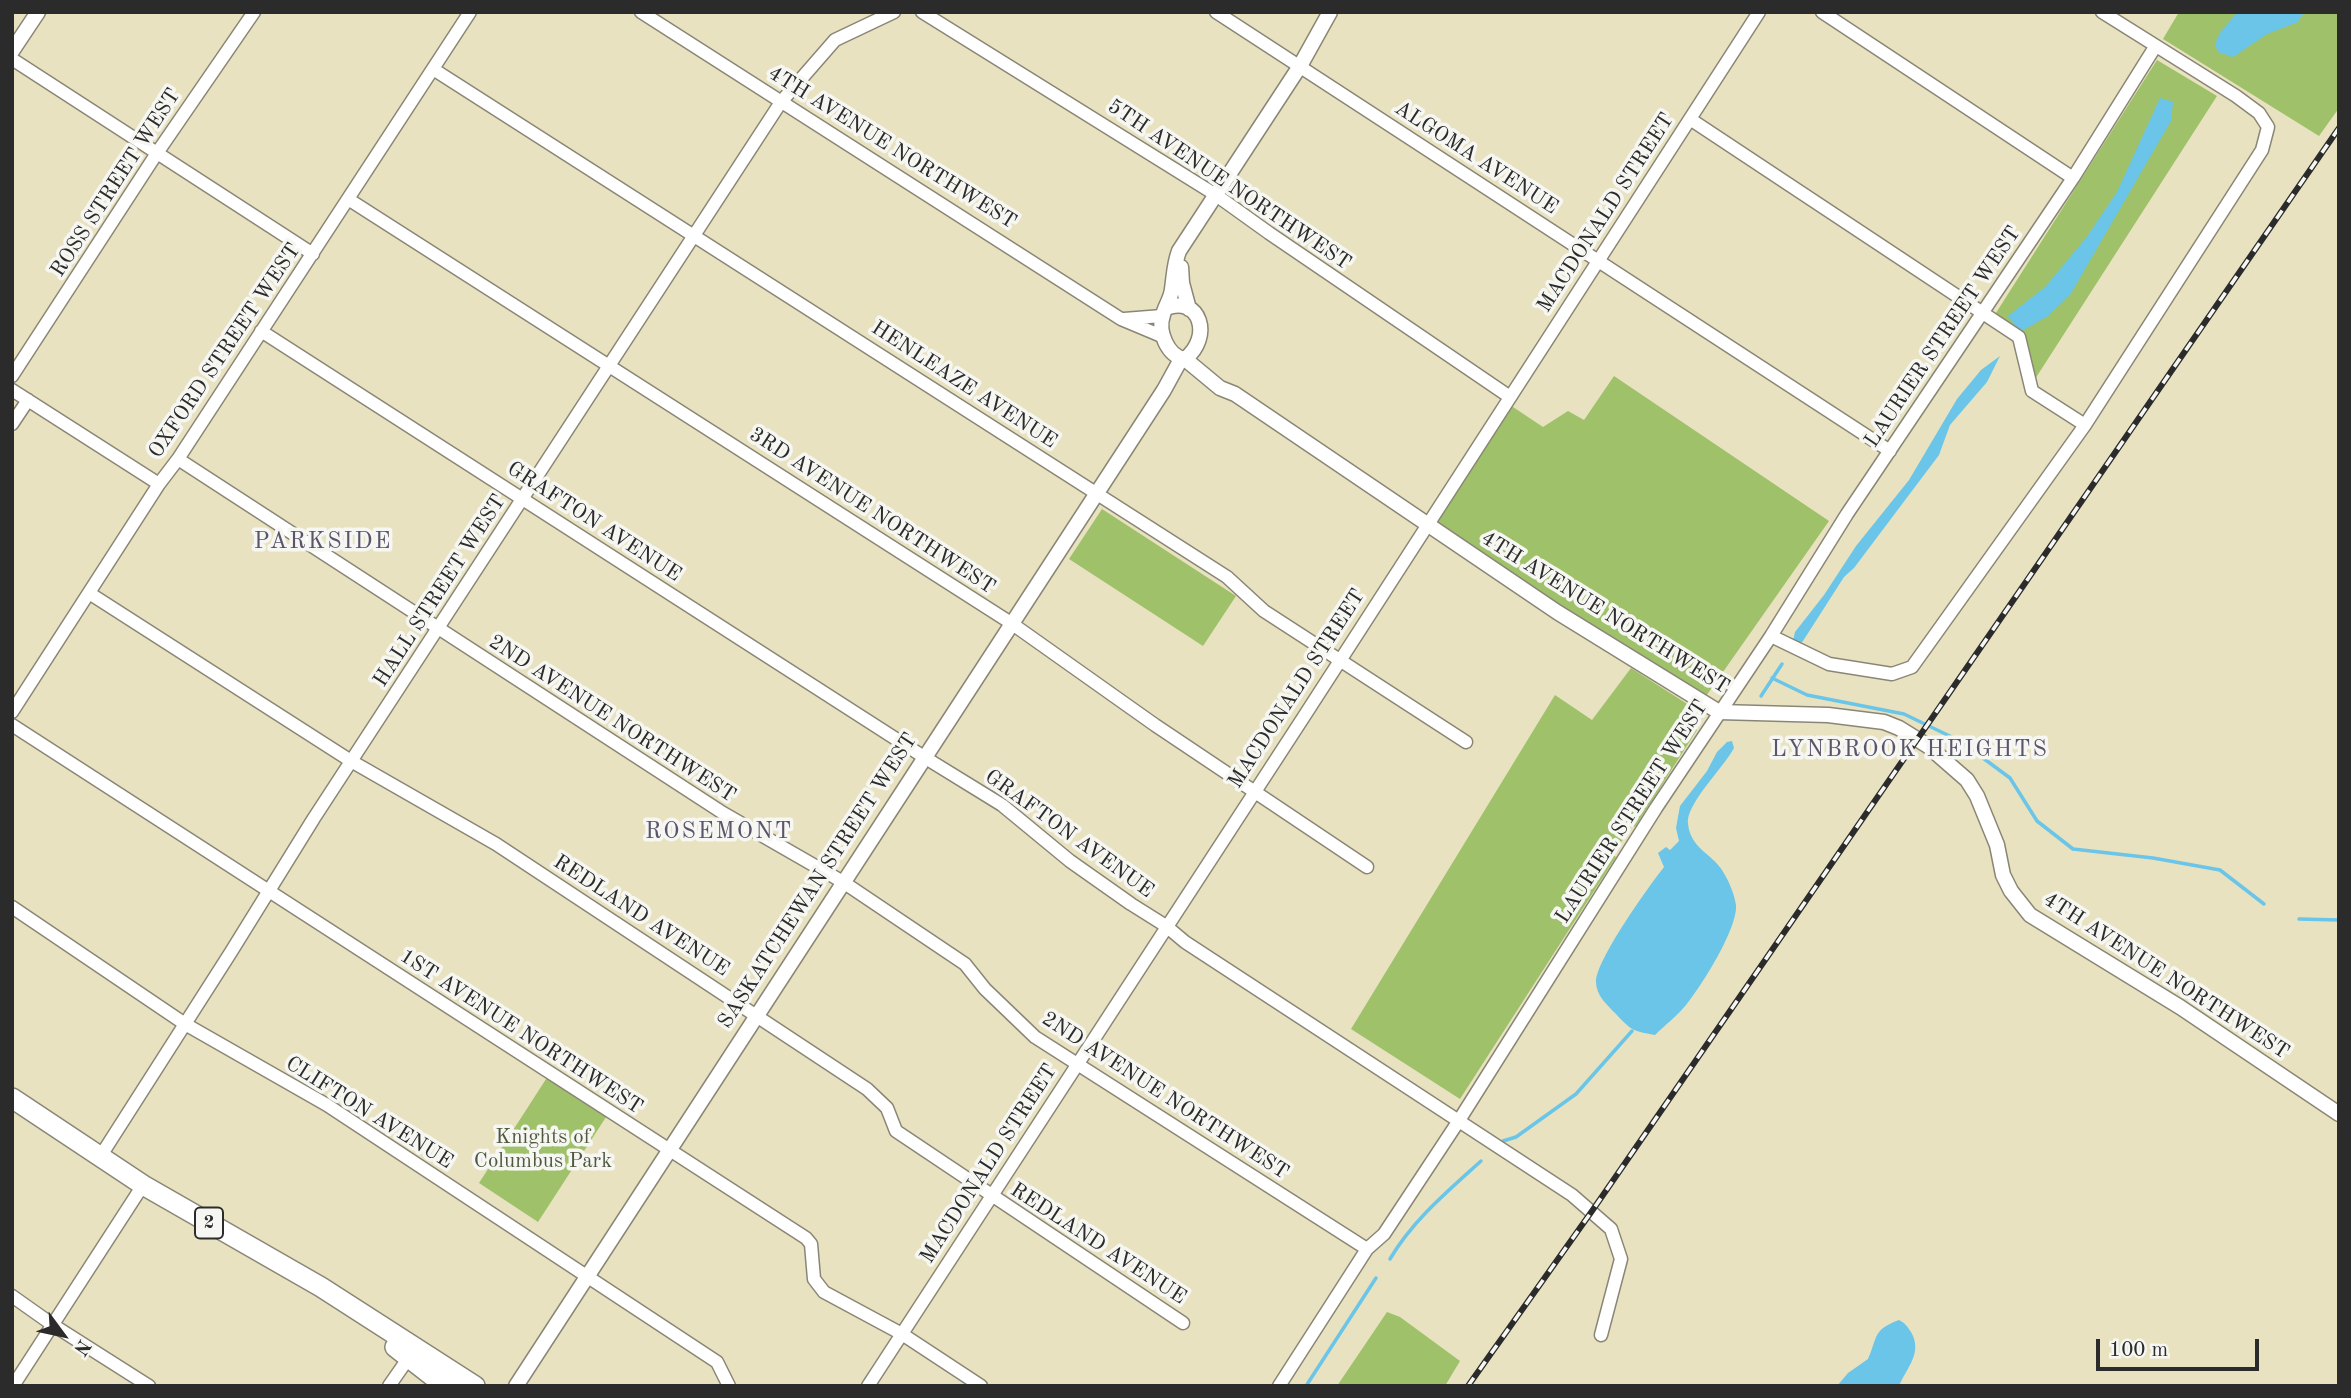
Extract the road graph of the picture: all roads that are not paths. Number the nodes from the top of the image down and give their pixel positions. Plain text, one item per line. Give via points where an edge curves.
1 (38, 12) edge
2 (254, 12) edge
3 (642, 12) edge
4 (894, 12) edge
5 (922, 12) edge
6 (1216, 12) edge
7 (1330, 12) edge
8 (1759, 12) edge
9 (1822, 12) edge
10 (2102, 12) edge
11 (468, 13) edge
12 (2155, 47) junction
13 (12, 51) edge
14 (12, 59) edge
15 (1300, 66) junction
16 (433, 69) junction
17 (781, 102) junction
18 (1690, 119) junction
19 (157, 153) junction
20 (2073, 178) junction
21 (1216, 195) junction
22 (348, 199) junction
23 (693, 234) junction
24 (1190, 235) junction
25 (313, 254) junction
26 (1598, 261) junction
27 (1189, 309) junction
28 (1164, 312) junction
29 (1984, 312) junction
30 (1121, 319) junction
31 (261, 331) junction
32 (1164, 337) junction
33 (1197, 347) junction
34 (1179, 356) junction
35 (609, 366) junction
36 (12, 376) edge
37 (12, 390) edge
38 (1235, 394) junction
39 (1510, 397) junction
40 (28, 400) junction
41 (12, 424) edge
42 (2085, 425) junction
43 (1890, 451) junction
44 (178, 459) junction
45 (159, 484) junction
46 (1096, 492) junction
47 (522, 499) junction
48 (1426, 525) junction
49 (89, 593) junction
50 (1011, 623) junction
51 (438, 630) junction
52 (1771, 636) junction
53 (1339, 659) junction
54 (12, 712) edge
55 (1719, 712) junction
56 (12, 725) edge
57 (1466, 743) dead end
58 (924, 757) junction
59 (351, 761) junction
60 (1254, 791) junction
61 (1367, 867) dead end
62 (843, 882) junction
63 (268, 891) junction
64 (12, 907) edge
65 (1166, 926) junction
66 (756, 1016) junction
67 (184, 1024) junction
68 (1076, 1065) junction
69 (12, 1098) edge
70 (2339, 1114) edge
71 (1458, 1122) junction
72 (668, 1151) junction
73 (100, 1157) junction
74 (143, 1185) junction
75 (991, 1196) junction
76 (1367, 1249) junction
77 (587, 1276) junction
78 (12, 1296) edge
79 (1183, 1323) dead end
80 (53, 1325) junction
81 (901, 1334) junction
82 (1601, 1335) dead end
83 (412, 1352) junction
84 (13, 1386) edge
85 (149, 1386) edge
86 (389, 1386) edge
87 (445, 1386) edge
88 (475, 1386) edge
89 (516, 1386) edge
90 (729, 1386) edge
91 (868, 1386) edge
92 (981, 1386) edge
93 (1279, 1386) edge

1 - 13 street
2 - 19 street, ROSS STREET WEST
3 - 17 street, 4TH AVENUE NORTHWEST
4 - 17 street, HALL STREET WEST via 835,40
5 - 21 street, 5TH AVENUE NORTHWEST
6 - 15 street, ALGOMA AVENUE
7 - 15 street
8 - 18 street, MACDONALD STREET
9 - 20 street
10 - 12 street
11 - 16 street, OXFORD STREET WEST
12 - 20 street, LAURIER STREET WEST
12 - 42 street via 2235,96 2259,113 2268,127 2262,150
14 - 19 street
15 - 21 street
15 - 26 street, ALGOMA AVENUE
16 - 22 street, OXFORD STREET WEST
16 - 23 street, HENLEAZE AVENUE
17 - 23 street, HALL STREET WEST
17 - 30 street, 4TH AVENUE NORTHWEST
18 - 26 street, MACDONALD STREET
18 - 29 street
19 - 25 street
19 - 36 street, ROSS STREET WEST
20 - 29 street, LAURIER STREET WEST
21 - 24 street
21 - 39 street, 5TH AVENUE NORTHWEST
22 - 25 street, OXFORD STREET WEST
22 - 35 street, 3RD AVENUE NORTHWEST
23 - 35 street, HALL STREET WEST
23 - 46 street, HENLEAZE AVENUE
24 - 27 street via 1181,268
24 - 28 street via 1174,262
25 - 31 street, OXFORD STREET WEST
26 - 39 street, MACDONALD STREET
26 - 43 street, ALGOMA AVENUE
27 - 28 street via 1181,306
27 - 33 street via 1202,331
28 - 30 street
28 - 32 street
29 - 42 street via 2019,337 2032,391
29 - 43 street, LAURIER STREET WEST
30 - 32 street, 4TH AVENUE NORTHWEST
31 - 44 street, OXFORD STREET WEST
31 - 47 street, GRAFTON AVENUE
32 - 34 street
33 - 34 street
33 - 38 street, 4TH AVENUE NORTHWEST via 1204,365
34 - 38 street, 4TH AVENUE NORTHWEST
34 - 46 street, SASKATCHEWAN STREET WEST via 1170,363 1156,399
35 - 47 street, HALL STREET WEST
35 - 50 street, 3RD AVENUE NORTHWEST
37 - 40 street
38 - 48 street, 4TH AVENUE NORTHWEST
39 - 48 street, MACDONALD STREET
40 - 41 street
40 - 45 street
42 - 52 street via 1912,667 1892,674 1829,664
43 - 52 street, LAURIER STREET WEST
44 - 45 street, OXFORD STREET WEST
44 - 51 street, 2ND AVENUE NORTHWEST
45 - 49 street, OXFORD STREET WEST
46 - 50 street, SASKATCHEWAN STREET WEST
46 - 53 street, HENLEAZE AVENUE via 1227,577 1264,611
47 - 51 street, HALL STREET WEST
47 - 58 street, GRAFTON AVENUE
48 - 53 street, MACDONALD STREET
48 - 55 street, 4TH AVENUE NORTHWEST
49 - 54 street, OXFORD STREET WEST
49 - 59 street, REDLAND AVENUE
50 - 58 street, SASKATCHEWAN STREET WEST
50 - 60 street, 3RD AVENUE NORTHWEST
51 - 59 street, HALL STREET WEST
51 - 62 street, 2ND AVENUE NORTHWEST via 723,813
52 - 55 street, LAURIER STREET WEST
53 - 57 street, HENLEAZE AVENUE
53 - 60 street, MACDONALD STREET
55 - 70 street, 4TH AVENUE NORTHWEST via 1828,715 1884,722 1928,746 1967,780 1977,796 1997,845 2003,876 2030,915
55 - 71 street, LAURIER STREET WEST
56 - 63 street, 1ST AVENUE NORTHWEST
58 - 62 street, SASKATCHEWAN STREET WEST
58 - 65 street, GRAFTON AVENUE via 1002,805 1070,861
59 - 63 street, HALL STREET WEST
59 - 66 street, REDLAND AVENUE via 496,844
60 - 61 street, 3RD AVENUE NORTHWEST
60 - 65 street, MACDONALD STREET
62 - 66 street, SASKATCHEWAN STREET WEST
62 - 68 street, 2ND AVENUE NORTHWEST via 965,964 1035,1037
63 - 67 street, HALL STREET WEST
63 - 72 street, 1ST AVENUE NORTHWEST
64 - 67 street, CLIFTON AVENUE
65 - 68 street, MACDONALD STREET
65 - 71 street, GRAFTON AVENUE
66 - 72 street, SASKATCHEWAN STREET WEST
66 - 75 street, REDLAND AVENUE via 867,1089 887,1108 896,1130
67 - 73 street, HALL STREET WEST
67 - 77 street, CLIFTON AVENUE via 327,1105
68 - 75 street, MACDONALD STREET
68 - 76 street, 2ND AVENUE NORTHWEST
69 - 73 main road, 2
71 - 76 street, LAURIER STREET WEST via 1384,1234
71 - 82 street, GRAFTON AVENUE via 1572,1195 1612,1229 1621,1259
72 - 77 street, SASKATCHEWAN STREET WEST
72 - 81 street, 1ST AVENUE NORTHWEST via 806,1238 811,1244 814,1279 824,1292
73 - 74 main road, 2
74 - 80 street
74 - 83 main road, 2 via 321,1287
75 - 79 street, REDLAND AVENUE
75 - 81 street, MACDONALD STREET
76 - 93 street, LAURIER STREET WEST
77 - 89 street, SASKATCHEWAN STREET WEST
77 - 90 street, CLIFTON AVENUE via 717,1362
78 - 80 street
80 - 84 street
80 - 85 street
81 - 91 street, MACDONALD STREET
81 - 92 street, 1ST AVENUE NORTHWEST
83 - 86 street
83 - 87 main road, 2
83 - 88 main road, 2

